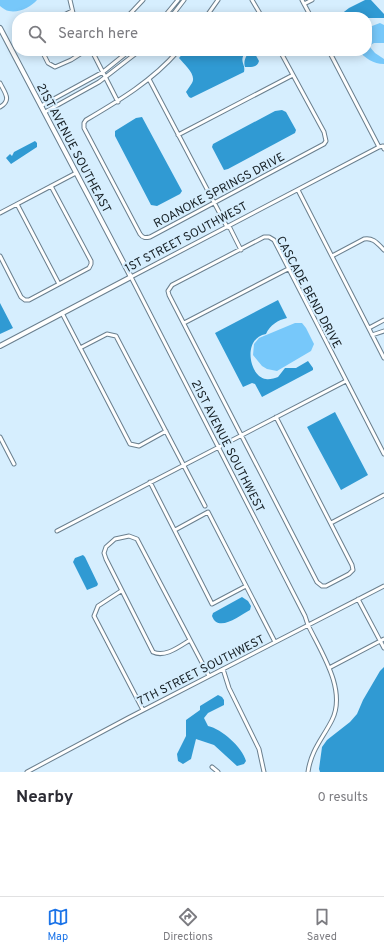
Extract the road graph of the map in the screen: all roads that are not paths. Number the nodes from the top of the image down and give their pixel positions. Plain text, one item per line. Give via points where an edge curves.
1 (70, 0) edge
2 (143, 0) edge
3 (178, 0) edge
4 (184, 0) edge
5 (218, 0) edge
6 (252, 0) edge
7 (302, 0) edge
8 (312, 0) edge
9 (304, 4) junction
10 (72, 11) edge
11 (132, 12) edge
12 (168, 12) edge
13 (175, 12) edge
14 (210, 12) edge
15 (259, 12) edge
16 (308, 12) edge
17 (0, 28) edge
18 (12, 50) edge
19 (15, 56) edge
20 (44, 56) edge
21 (77, 56) edge
22 (95, 56) edge
23 (123, 56) edge
24 (133, 56) edge
25 (173, 56) edge
26 (283, 56) edge
27 (332, 56) edge
28 (103, 72) junction
29 (293, 75) junction
30 (106, 77) junction
31 (149, 79) junction
32 (0, 83) edge
33 (118, 102) junction
34 (42, 106) junction
35 (0, 107) edge
36 (45, 112) junction
37 (178, 135) junction
38 (382, 147) edge
39 (76, 172) junction
40 (51, 186) junction
41 (298, 190) junction
42 (214, 203) junction
43 (17, 204) junction
44 (0, 213) edge
45 (227, 227) junction
46 (241, 250) junction
47 (384, 250) edge
48 (0, 256) edge
49 (332, 256) junction
50 (288, 269) junction
51 (131, 277) junction
52 (59, 284) junction
53 (62, 313) junction
54 (384, 320) edge
55 (184, 323) junction
56 (369, 328) junction
57 (384, 331) edge
58 (372, 335) junction
59 (0, 346) edge
60 (80, 348) junction
61 (384, 358) edge
62 (346, 381) junction
63 (276, 417) junction
64 (166, 431) junction
65 (242, 435) junction
66 (0, 437) edge
67 (219, 447) junction
68 (384, 454) edge
69 (14, 464) dead end
70 (183, 464) junction
71 (150, 482) junction
72 (384, 496) edge
73 (205, 506) dead end
74 (331, 523) junction
75 (175, 530) junction
76 (57, 531) dead end
77 (246, 586) junction
78 (384, 586) edge
79 (121, 591) junction
80 (358, 599) junction
81 (308, 625) junction
82 (190, 640) junction
83 (382, 640) edge
84 (275, 642) junction
85 (384, 648) edge
86 (329, 668) junction
87 (223, 669) junction
88 (209, 676) junction
89 (143, 710) junction
90 (212, 767) dead end
91 (27, 772) edge
92 (218, 772) edge
93 (264, 772) edge
94 (308, 772) edge

1 - 10 street
2 - 11 street
3 - 12 street
4 - 13 street
5 - 14 street
6 - 15 street
7 - 9 street
8 - 9 street
9 - 16 street
17 - 18 street, 21ST AVENUE SOUTHEAST
19 - 34 street, 21ST AVENUE SOUTHEAST
20 - 21 street via 55,68
22 - 28 street
23 - 28 street
24 - 30 street
25 - 31 street, ROANOKE SPRINGS DRIVE
26 - 29 street, ROANOKE SPRINGS DRIVE
27 - 38 street
28 - 30 street
28 - 34 street
29 - 37 street
29 - 42 street, ROANOKE SPRINGS DRIVE via 324,132 326,141
30 - 33 street
30 - 36 street
31 - 33 street, ROANOKE SPRINGS DRIVE
31 - 37 street
32 - 35 street via 7,100
33 - 42 street, ROANOKE SPRINGS DRIVE via 86,120 84,128 142,237 150,237
34 - 36 street, 21ST AVENUE SOUTHEAST
36 - 39 street, 21ST AVENUE SOUTHEAST
37 - 42 street
38 - 41 street, 1ST STREET SOUTHWEST
39 - 40 street
39 - 51 street, 21ST AVENUE SOUTHEAST
40 - 43 street
40 - 52 street via 91,264 86,270
41 - 45 street, 1ST STREET SOUTHWEST
41 - 49 street
42 - 45 street
43 - 44 street
43 - 52 street
45 - 46 street via 230,228
45 - 51 street, 1ST STREET SOUTHWEST
46 - 50 street, CASCADE BEND DRIVE via 264,237 272,238
46 - 55 street, CASCADE BEND DRIVE via 169,288 169,295
47 - 49 street via 368,238
48 - 52 street via 21,297 26,300
49 - 56 street
50 - 55 street
50 - 62 street, CASCADE BEND DRIVE
51 - 53 street, 1ST STREET SOUTHWEST
51 - 67 street, 21ST AVENUE SOUTHWEST
53 - 59 street, 1ST STREET SOUTHWEST
53 - 60 street
54 - 56 street
55 - 65 street, CASCADE BEND DRIVE
56 - 58 street
57 - 58 street
58 - 61 street
60 - 64 street via 107,334 116,336
60 - 64 street via 130,444 138,446
62 - 63 street
62 - 68 street, CASCADE BEND DRIVE
63 - 65 street
63 - 74 street
64 - 70 street
65 - 67 street
65 - 74 street, CASCADE BEND DRIVE via 322,586 349,574 352,570 352,565
66 - 69 street
67 - 70 street
67 - 81 street, 21ST AVENUE SOUTHWEST
70 - 71 street
70 - 73 street
71 - 75 street
71 - 76 street
72 - 74 street
75 - 77 street via 208,512
75 - 77 street via 212,604
77 - 84 street
78 - 80 street, 7TH STREET SOUTHWEST
79 - 82 street via 153,652 163,654
79 - 82 street via 104,553 106,547 115,539 129,536 137,539
79 - 89 street via 98,606 94,616
80 - 81 street, 7TH STREET SOUTHWEST
80 - 83 street
81 - 84 street, 7TH STREET SOUTHWEST
81 - 86 street, 21ST AVENUE SOUTHWEST
82 - 88 street
83 - 85 street
83 - 86 street
84 - 87 street, 7TH STREET SOUTHWEST
86 - 94 street, 21ST AVENUE SOUTHWEST via 337,692 336,709 313,752
87 - 88 street, 7TH STREET SOUTHWEST
87 - 93 street via 229,688 259,749
88 - 89 street, 7TH STREET SOUTHWEST
89 - 91 street, 7TH STREET SOUTHWEST
90 - 92 street

